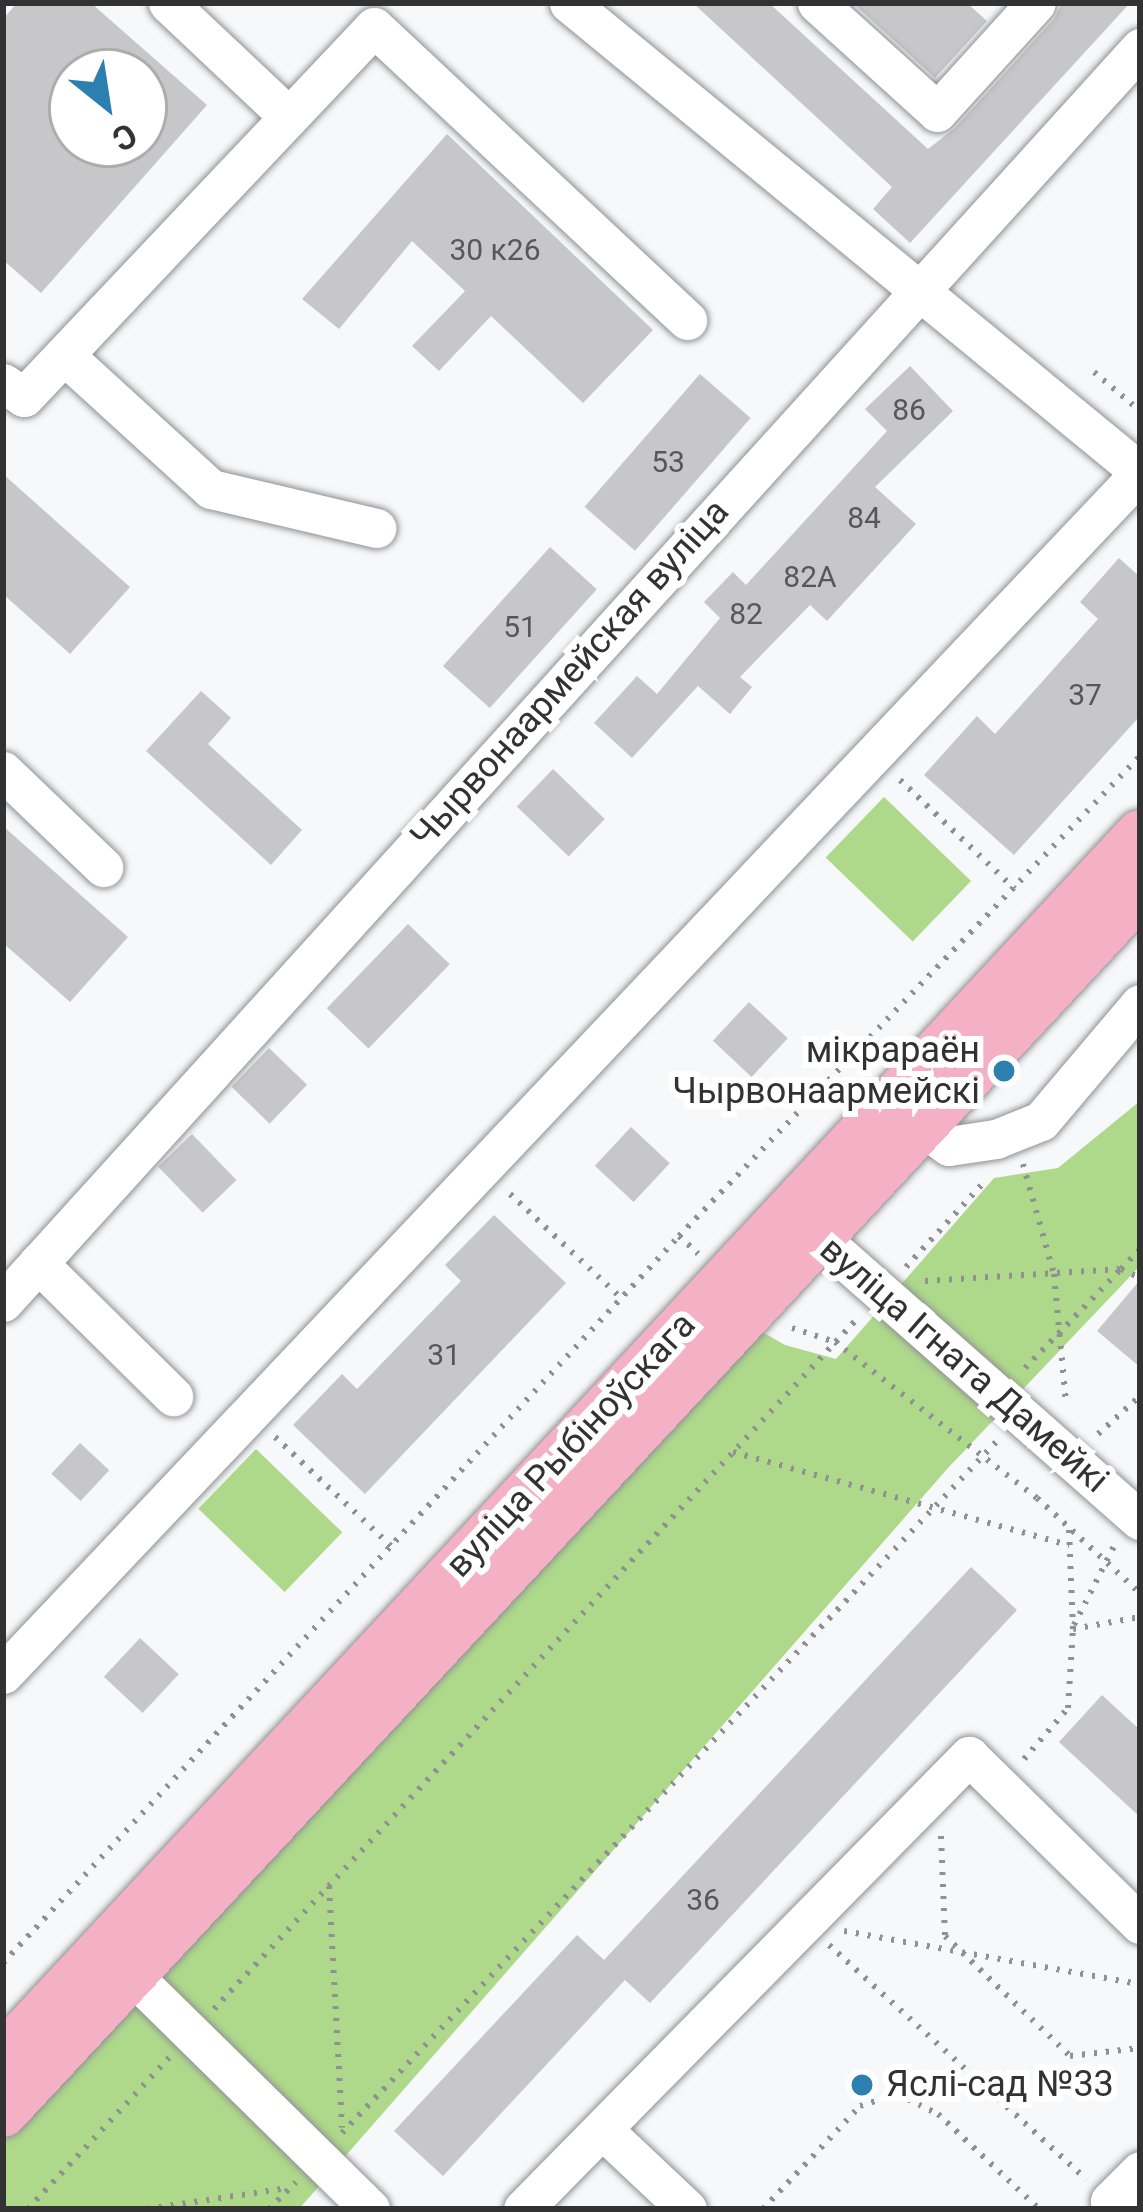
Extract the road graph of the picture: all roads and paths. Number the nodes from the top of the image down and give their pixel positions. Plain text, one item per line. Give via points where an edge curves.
1 (168, 3) edge
2 (569, 3) edge
3 (817, 3) edge
4 (1024, 7) edge
5 (1140, 47) edge
6 (289, 117) junction
7 (918, 289) junction
8 (687, 320) dead end
9 (64, 355) junction
10 (1094, 372) dead end
11 (3, 383) edge
12 (1140, 411) edge
13 (1140, 473) edge
14 (376, 528) dead end
15 (873, 754) junction
16 (1140, 756) edge
17 (3, 771) edge
18 (1140, 834) edge
19 (104, 867) dead end
20 (1015, 889) junction
21 (1138, 903) edge
22 (1140, 1004) edge
23 (905, 1115) junction
24 (1014, 1132) junction
25 (481, 1166) junction
26 (991, 1175) dead end
27 (804, 1224) junction
28 (679, 1236) junction
29 (1140, 1249) edge
30 (38, 1263) junction
31 (1120, 1269) junction
32 (1054, 1274) junction
33 (1140, 1278) edge
34 (740, 1292) junction
35 (880, 1293) junction
36 (621, 1298) junction
37 (3, 1302) edge
38 (1059, 1334) junction
39 (835, 1342) junction
40 (173, 1396) dead end
41 (1008, 1407) junction
42 (248, 1411) junction
43 (733, 1452) junction
44 (982, 1456) junction
45 (1070, 1458) junction
46 (932, 1509) junction
47 (1136, 1516) edge
48 (1069, 1528) junction
49 (391, 1546) junction
50 (1069, 1546) junction
51 (1106, 1562) junction
52 (1140, 1593) edge
53 (1140, 1617) edge
54 (1073, 1629) junction
55 (3, 1674) edge
56 (1000, 1786) junction
57 (939, 1787) junction
58 (329, 1886) junction
59 (805, 1924) junction
60 (1140, 1924) edge
61 (964, 1955) junction
62 (3, 1964) edge
63 (132, 1975) junction
64 (1140, 1984) edge
65 (191, 2033) junction
66 (1140, 2048) edge
67 (3, 2056) edge
68 (3, 2113) edge
69 (602, 2129) junction
70 (330, 2145) junction
71 (1140, 2171) edge
72 (290, 2187) junction
73 (1114, 2205) edge
74 (28, 2209) edge
75 (147, 2209) edge
76 (269, 2209) edge
77 (370, 2209) edge
78 (524, 2209) edge
79 (687, 2209) edge
80 (763, 2209) edge
81 (1039, 2209) edge

1 - 6 street
2 - 7 street
3 - 4 street via 938,112
5 - 7 street, Чырвонаармейская вуліца
6 - 8 street via 374,27
6 - 9 street
7 - 13 street
7 - 30 street, Чырвонаармейская вуліца
9 - 11 street via 24,397
9 - 14 street via 211,489
10 - 12 path
13 - 15 street
15 - 20 path
15 - 25 street
16 - 20 path
17 - 19 street
18 - 23 main road, вуліца Рыбіноўскага
20 - 28 path
21 - 23 main road, вуліца Рыбіноўскага
22 - 24 street via 1041,1121
23 - 24 street via 950,1146
23 - 27 main road, вуліца Рыбіноўскага
24 - 32 path
25 - 36 path
25 - 42 street
26 - 32 path via 900,1273 917,1282
27 - 34 main road, вуліца Рыбіноўскага
27 - 35 street, вуліца Ігната Дамейкі
28 - 34 path
28 - 36 path
29 - 31 path
30 - 37 street, Чырвонаармейская вуліца
30 - 40 street
31 - 32 path
31 - 33 path
31 - 38 path
32 - 38 path
34 - 39 path via 771,1321
34 - 63 main road, вуліца Рыбіноўскага
34 - 67 main road, вуліца Рыбіноўскага
35 - 39 path
35 - 41 street, вуліца Ігната Дамейкі
36 - 49 path
38 - 41 path
38 - 45 path
39 - 43 path
39 - 44 path
41 - 44 path
41 - 45 street, вуліца Ігната Дамейкі
42 - 49 path
42 - 55 street
43 - 46 path
43 - 58 path
44 - 46 path
44 - 48 path
45 - 47 street, вуліца Ігната Дамейкі
46 - 50 path
46 - 70 path
47 - 51 path
48 - 50 path
48 - 51 path
49 - 62 path
50 - 54 path
51 - 52 path
51 - 54 path
53 - 54 path
54 - 56 path via 1068,1708
56 - 57 street via 969,1756
56 - 60 street
57 - 59 street
57 - 61 path via 945,1936
58 - 65 path
58 - 70 path
59 - 61 path
59 - 69 street
59 - 73 path
61 - 64 path
61 - 66 path via 1070,2056
63 - 65 street
63 - 68 main road, вуліца Рыбіноўскага
65 - 70 street
65 - 74 path
69 - 78 street
69 - 79 street
70 - 72 path
70 - 77 street
71 - 73 street
72 - 75 path
72 - 76 path
80 - 81 path via 860,2106 897,2094 938,2114

